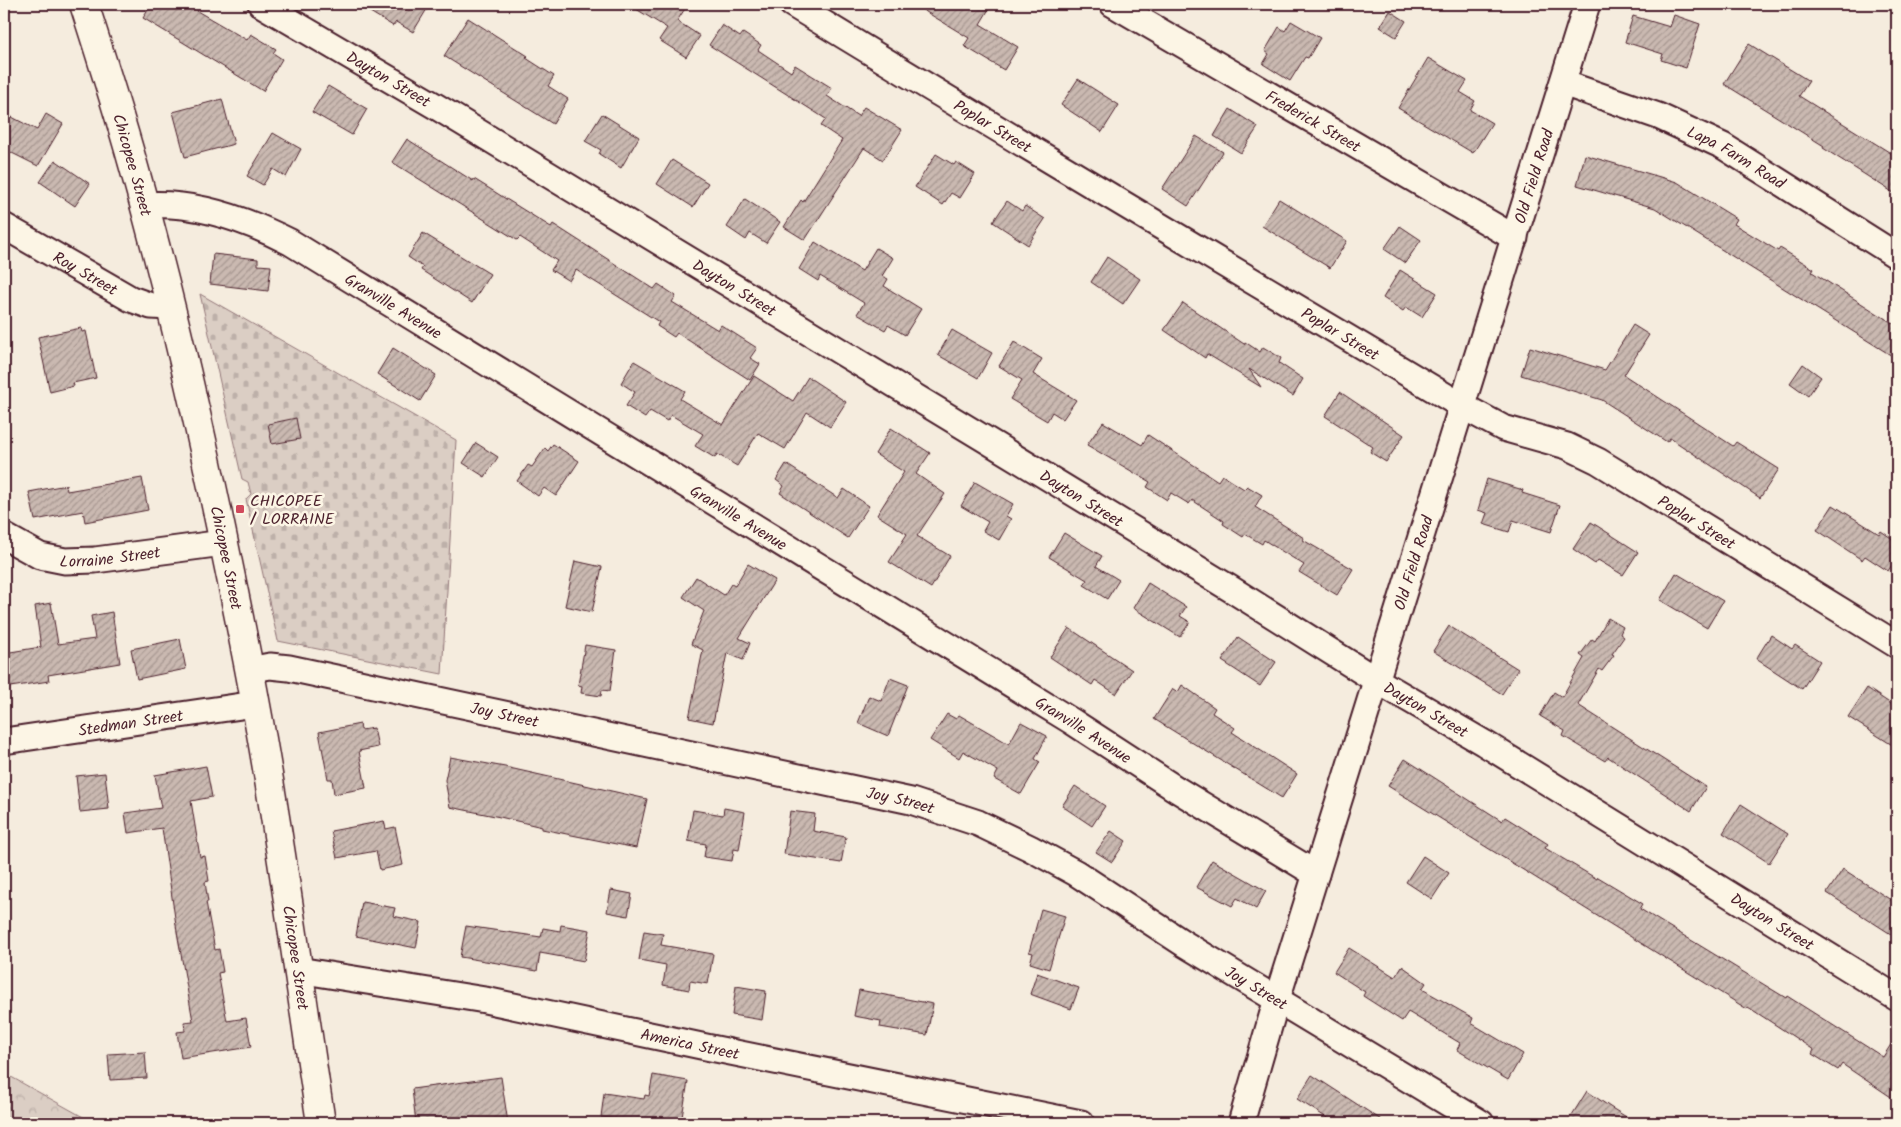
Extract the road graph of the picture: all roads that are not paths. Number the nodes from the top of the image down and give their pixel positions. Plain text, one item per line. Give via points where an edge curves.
1 (84, 4) edge
2 (261, 4) edge
3 (792, 4) edge
4 (1113, 4) edge
5 (1587, 4) edge
6 (1563, 83) junction
7 (144, 205) junction
8 (4, 226) edge
9 (1515, 238) junction
10 (1897, 256) edge
11 (170, 307) junction
12 (1462, 406) junction
13 (4, 536) edge
14 (224, 543) junction
15 (1897, 645) edge
16 (249, 670) junction
17 (1376, 680) junction
18 (256, 704) junction
19 (4, 741) edge
20 (1316, 874) junction
21 (298, 970) junction
22 (1897, 998) edge
23 (1277, 999) junction
24 (321, 1123) edge
25 (1081, 1123) edge
26 (1241, 1123) edge
27 (1481, 1123) edge

1 - 7 main road, Chicopee Street
2 - 17 street, Dayton Street via 1014,457
3 - 12 street, Poplar Street
4 - 9 street, Frederick Street
5 - 6 street, Old Field Road
6 - 9 street, Old Field Road
6 - 10 street, Lapa Farm Road via 1658,116 1723,146
7 - 11 main road, Chicopee Street
7 - 20 street, Granville Avenue via 170,204 204,209 256,225 290,242
8 - 11 street, Roy Street via 131,299 152,306
9 - 12 street, Old Field Road
11 - 14 main road, Chicopee Street
12 - 15 street, Poplar Street via 1503,428 1566,446 1598,461
12 - 17 street, Old Field Road
13 - 14 street, Lorraine Street via 40,556 65,561
14 - 16 main road, Chicopee Street
16 - 18 main road, Chicopee Street
16 - 23 street, Joy Street via 270,666 289,668 911,801 978,823 1045,856
17 - 20 street, Old Field Road
17 - 22 street, Dayton Street
18 - 19 street, Stedman Street
18 - 21 main road, Chicopee Street
20 - 23 street, Old Field Road
21 - 24 main road, Chicopee Street
21 - 25 street, America Street via 485,1000
23 - 26 street, Old Field Road
23 - 27 street, Joy Street

